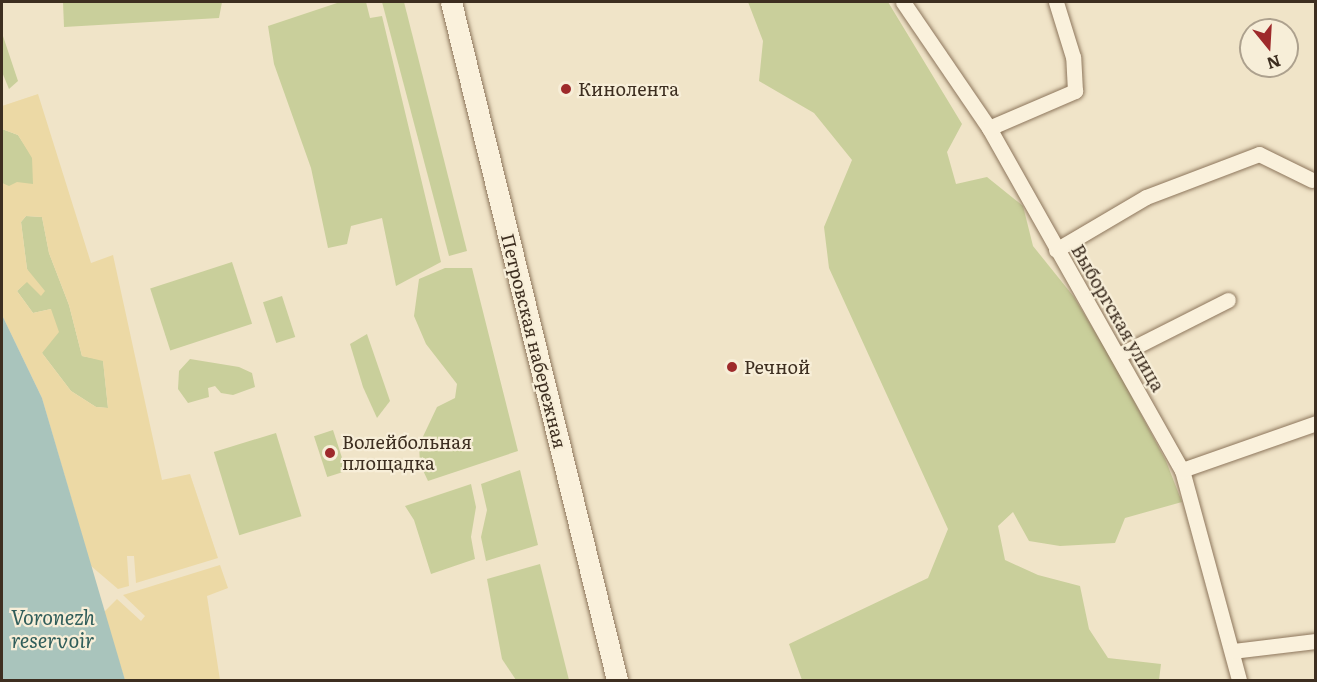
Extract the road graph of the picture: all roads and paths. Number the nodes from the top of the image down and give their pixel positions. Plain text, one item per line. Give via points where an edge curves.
1 (451, 2) edge
2 (903, 2) edge
3 (1056, 2) edge
4 (989, 128) junction
5 (1312, 180) dead end
6 (1056, 250) junction
7 (1228, 300) dead end
8 (1119, 355) junction
9 (1316, 423) edge
10 (1182, 470) junction
11 (1316, 641) edge
12 (1233, 651) junction
13 (617, 681) edge
14 (1239, 681) edge

1 - 13 main road, Петровская набережная
2 - 4 street, Выборгская улица
3 - 4 street via 1073,57 1075,91
4 - 6 street, Выборгская улица
5 - 6 street via 1259,154 1146,197
6 - 8 street, Выборгская улица
7 - 8 street
8 - 10 street, Выборгская улица
9 - 10 street
10 - 12 street, Выборгская улица
11 - 12 street
12 - 14 street, Выборгская улица

